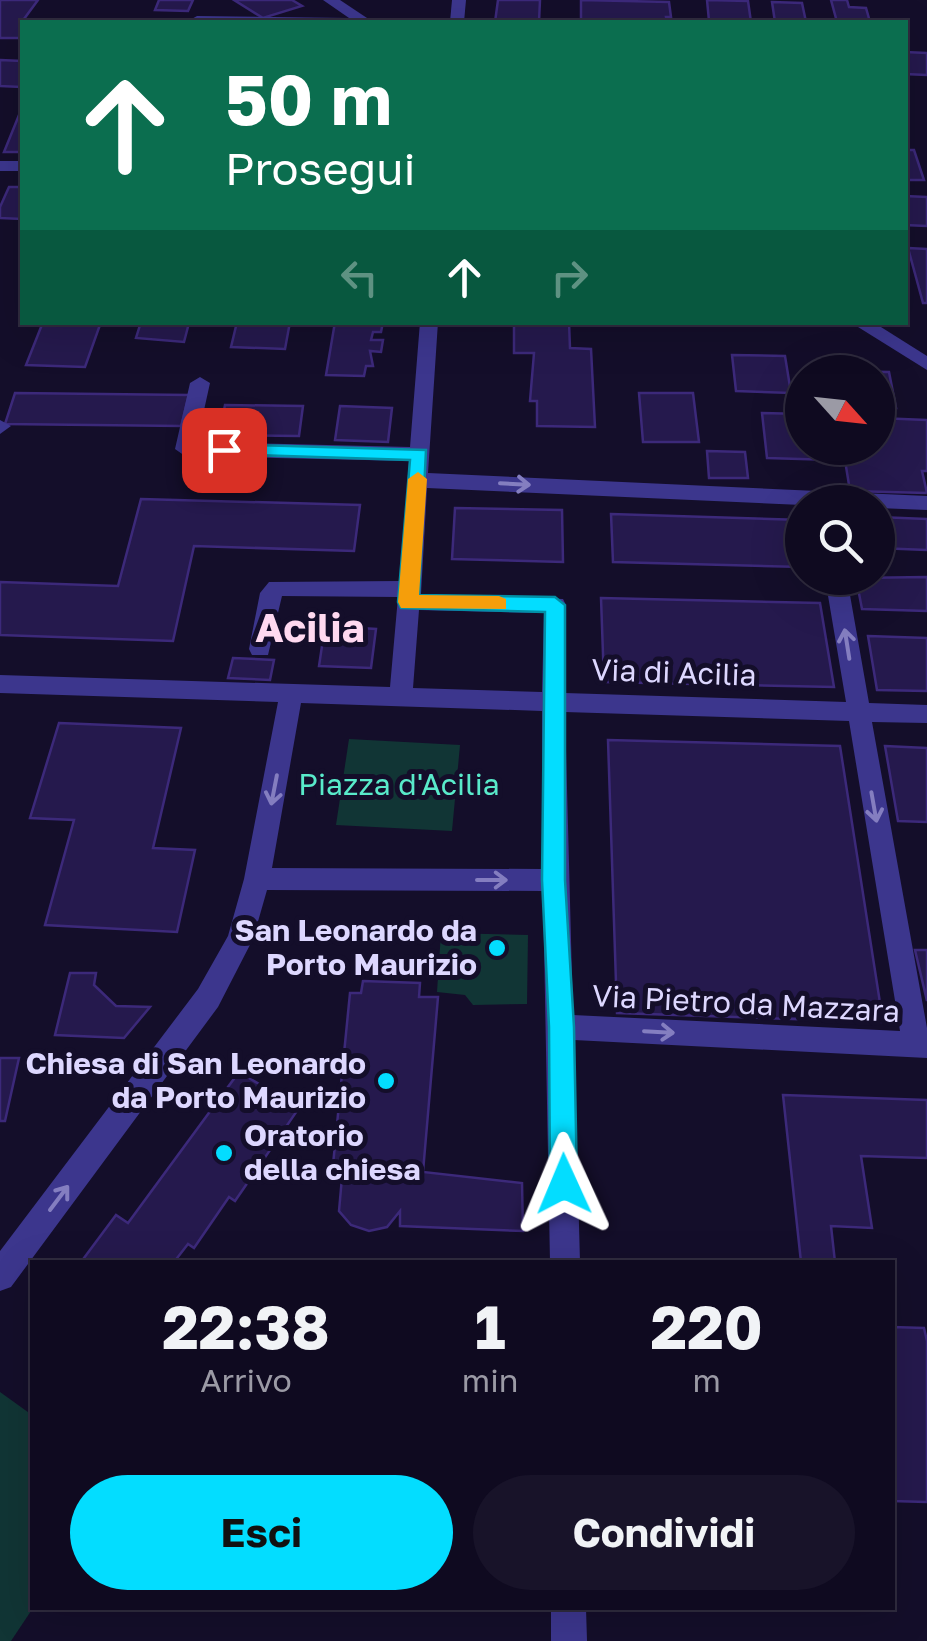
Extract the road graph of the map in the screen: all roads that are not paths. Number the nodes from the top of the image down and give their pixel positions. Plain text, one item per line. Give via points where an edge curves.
1 (330, 0) edge
2 (363, 20) edge
3 (429, 325) edge
4 (864, 325) edge
5 (900, 325) edge
6 (906, 351) junction
7 (927, 364) edge
8 (200, 382) dead end
9 (419, 454) junction
10 (418, 480) junction
11 (785, 499) edge
12 (895, 502) edge
13 (927, 503) edge
14 (839, 595) edge
15 (409, 596) junction
16 (260, 649) dead end
17 (0, 684) edge
18 (290, 694) junction
19 (400, 697) junction
20 (553, 702) junction
21 (858, 711) junction
22 (927, 714) edge
23 (258, 879) junction
24 (554, 880) junction
25 (562, 1027) junction
26 (922, 1045) edge
27 (564, 1260) edge
28 (0, 1276) edge
29 (569, 1610) edge
30 (569, 1641) edge

1 - 2 street
3 - 9 street
4 - 6 street
5 - 6 street
6 - 7 street
8 - 9 street via 185,449
9 - 10 street
10 -> 11 street
10 - 15 street
12 - 13 street
21 -> 14 street
15 - 16 street via 277,588
15 - 19 street
15 - 20 street via 555,605
17 - 18 street, Via di Acilia
18 - 19 street, Via di Acilia
18 -> 23 street
19 - 20 street, Via di Acilia
20 - 21 street, Via di Acilia
20 - 24 street
21 - 22 street, Via di Acilia
21 -> 26 street
23 -> 24 street
28 -> 23 street via 214,988 240,938
24 - 25 street
25 -> 26 street, Via Pietro da Mazzara
25 - 27 street
29 - 30 street

